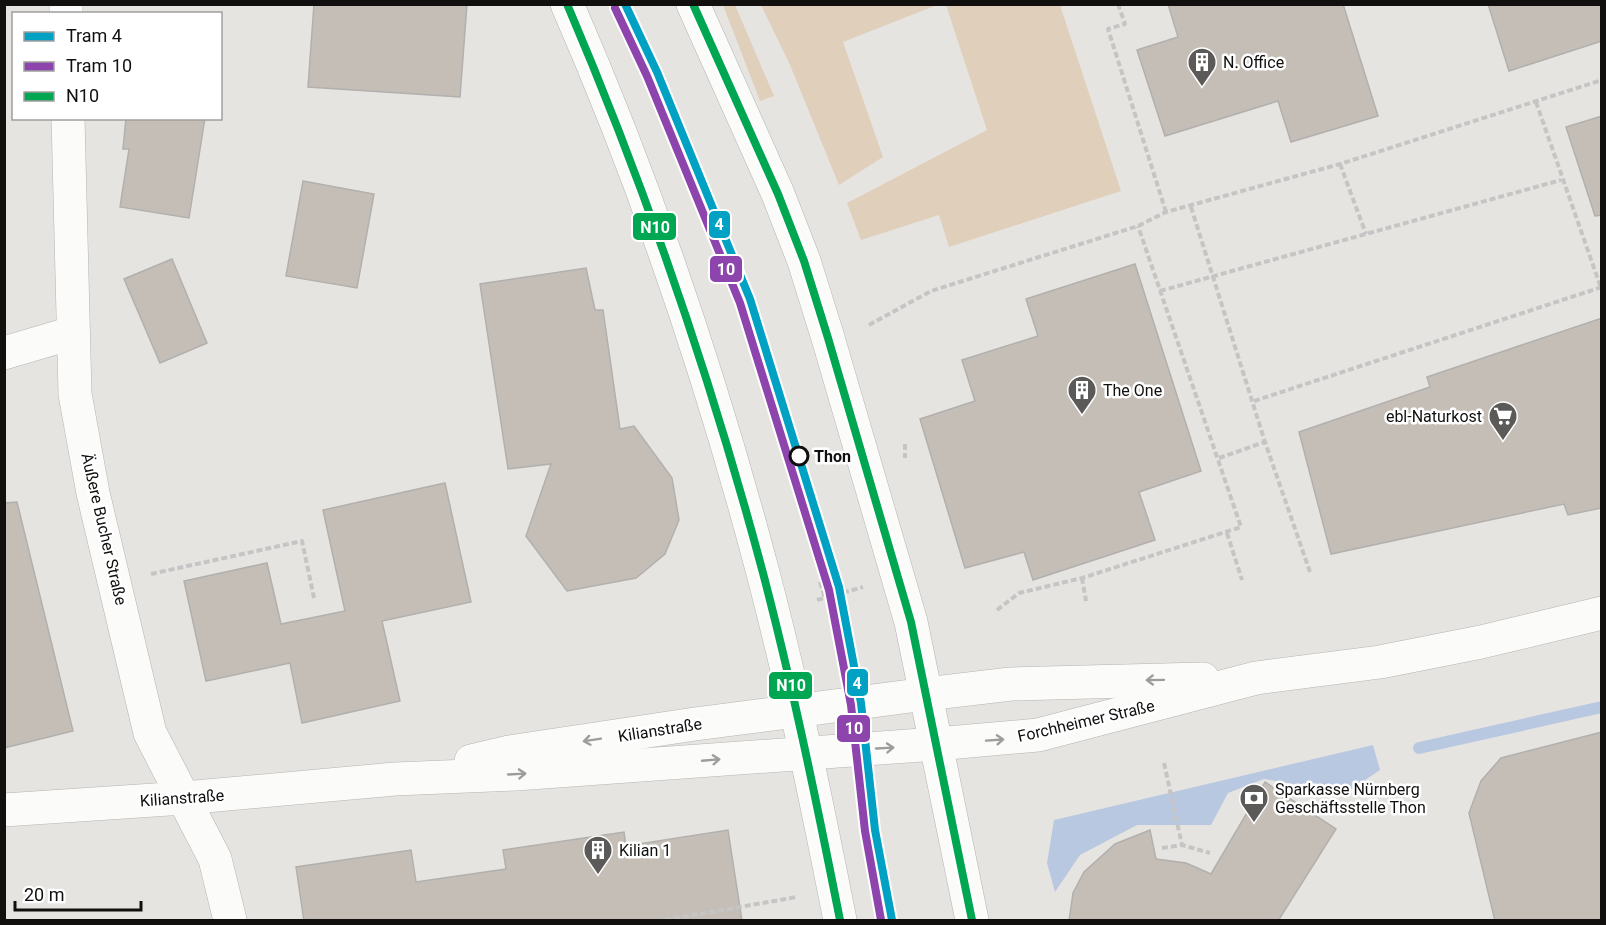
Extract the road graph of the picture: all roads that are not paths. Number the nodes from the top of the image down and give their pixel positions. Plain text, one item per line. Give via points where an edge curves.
1 (567, 4) edge
2 (693, 4) edge
3 (68, 120) edge
4 (72, 333) junction
5 (4, 353) edge
6 (1602, 613) edge
7 (1256, 678) junction
8 (926, 694) junction
9 (796, 712) junction
10 (936, 744) junction
11 (805, 753) junction
12 (395, 779) junction
13 (184, 798) junction
14 (4, 810) edge
15 (230, 921) edge
16 (840, 921) edge
17 (972, 921) edge

1 - 9 main road via 640,188 692,334 763,574
2 - 8 main road via 804,261 897,570
3 - 4 main road, Äußere Bucher Straße
4 - 5 main road
4 - 13 main road, Äußere Bucher Straße via 75,394 93,493 150,733
6 - 7 main road, Forchheimer Straße via 1380,662
7 -> 8 main road, Forchheimer Straße via 1011,684
10 -> 7 main road, Forchheimer Straße via 1038,735
8 - 9 main road, Kilianstraße
8 - 10 main road
9 - 11 main road
9 -> 12 main road, Kilianstraße via 509,752
11 -> 10 main road, Forchheimer Straße
10 - 17 main road
12 -> 11 main road, Kilianstraße
11 - 16 main road
12 - 13 main road, Kilianstraße
13 - 14 main road, Kilianstraße
13 - 15 main road, Äußere Bucher Straße via 215,860

